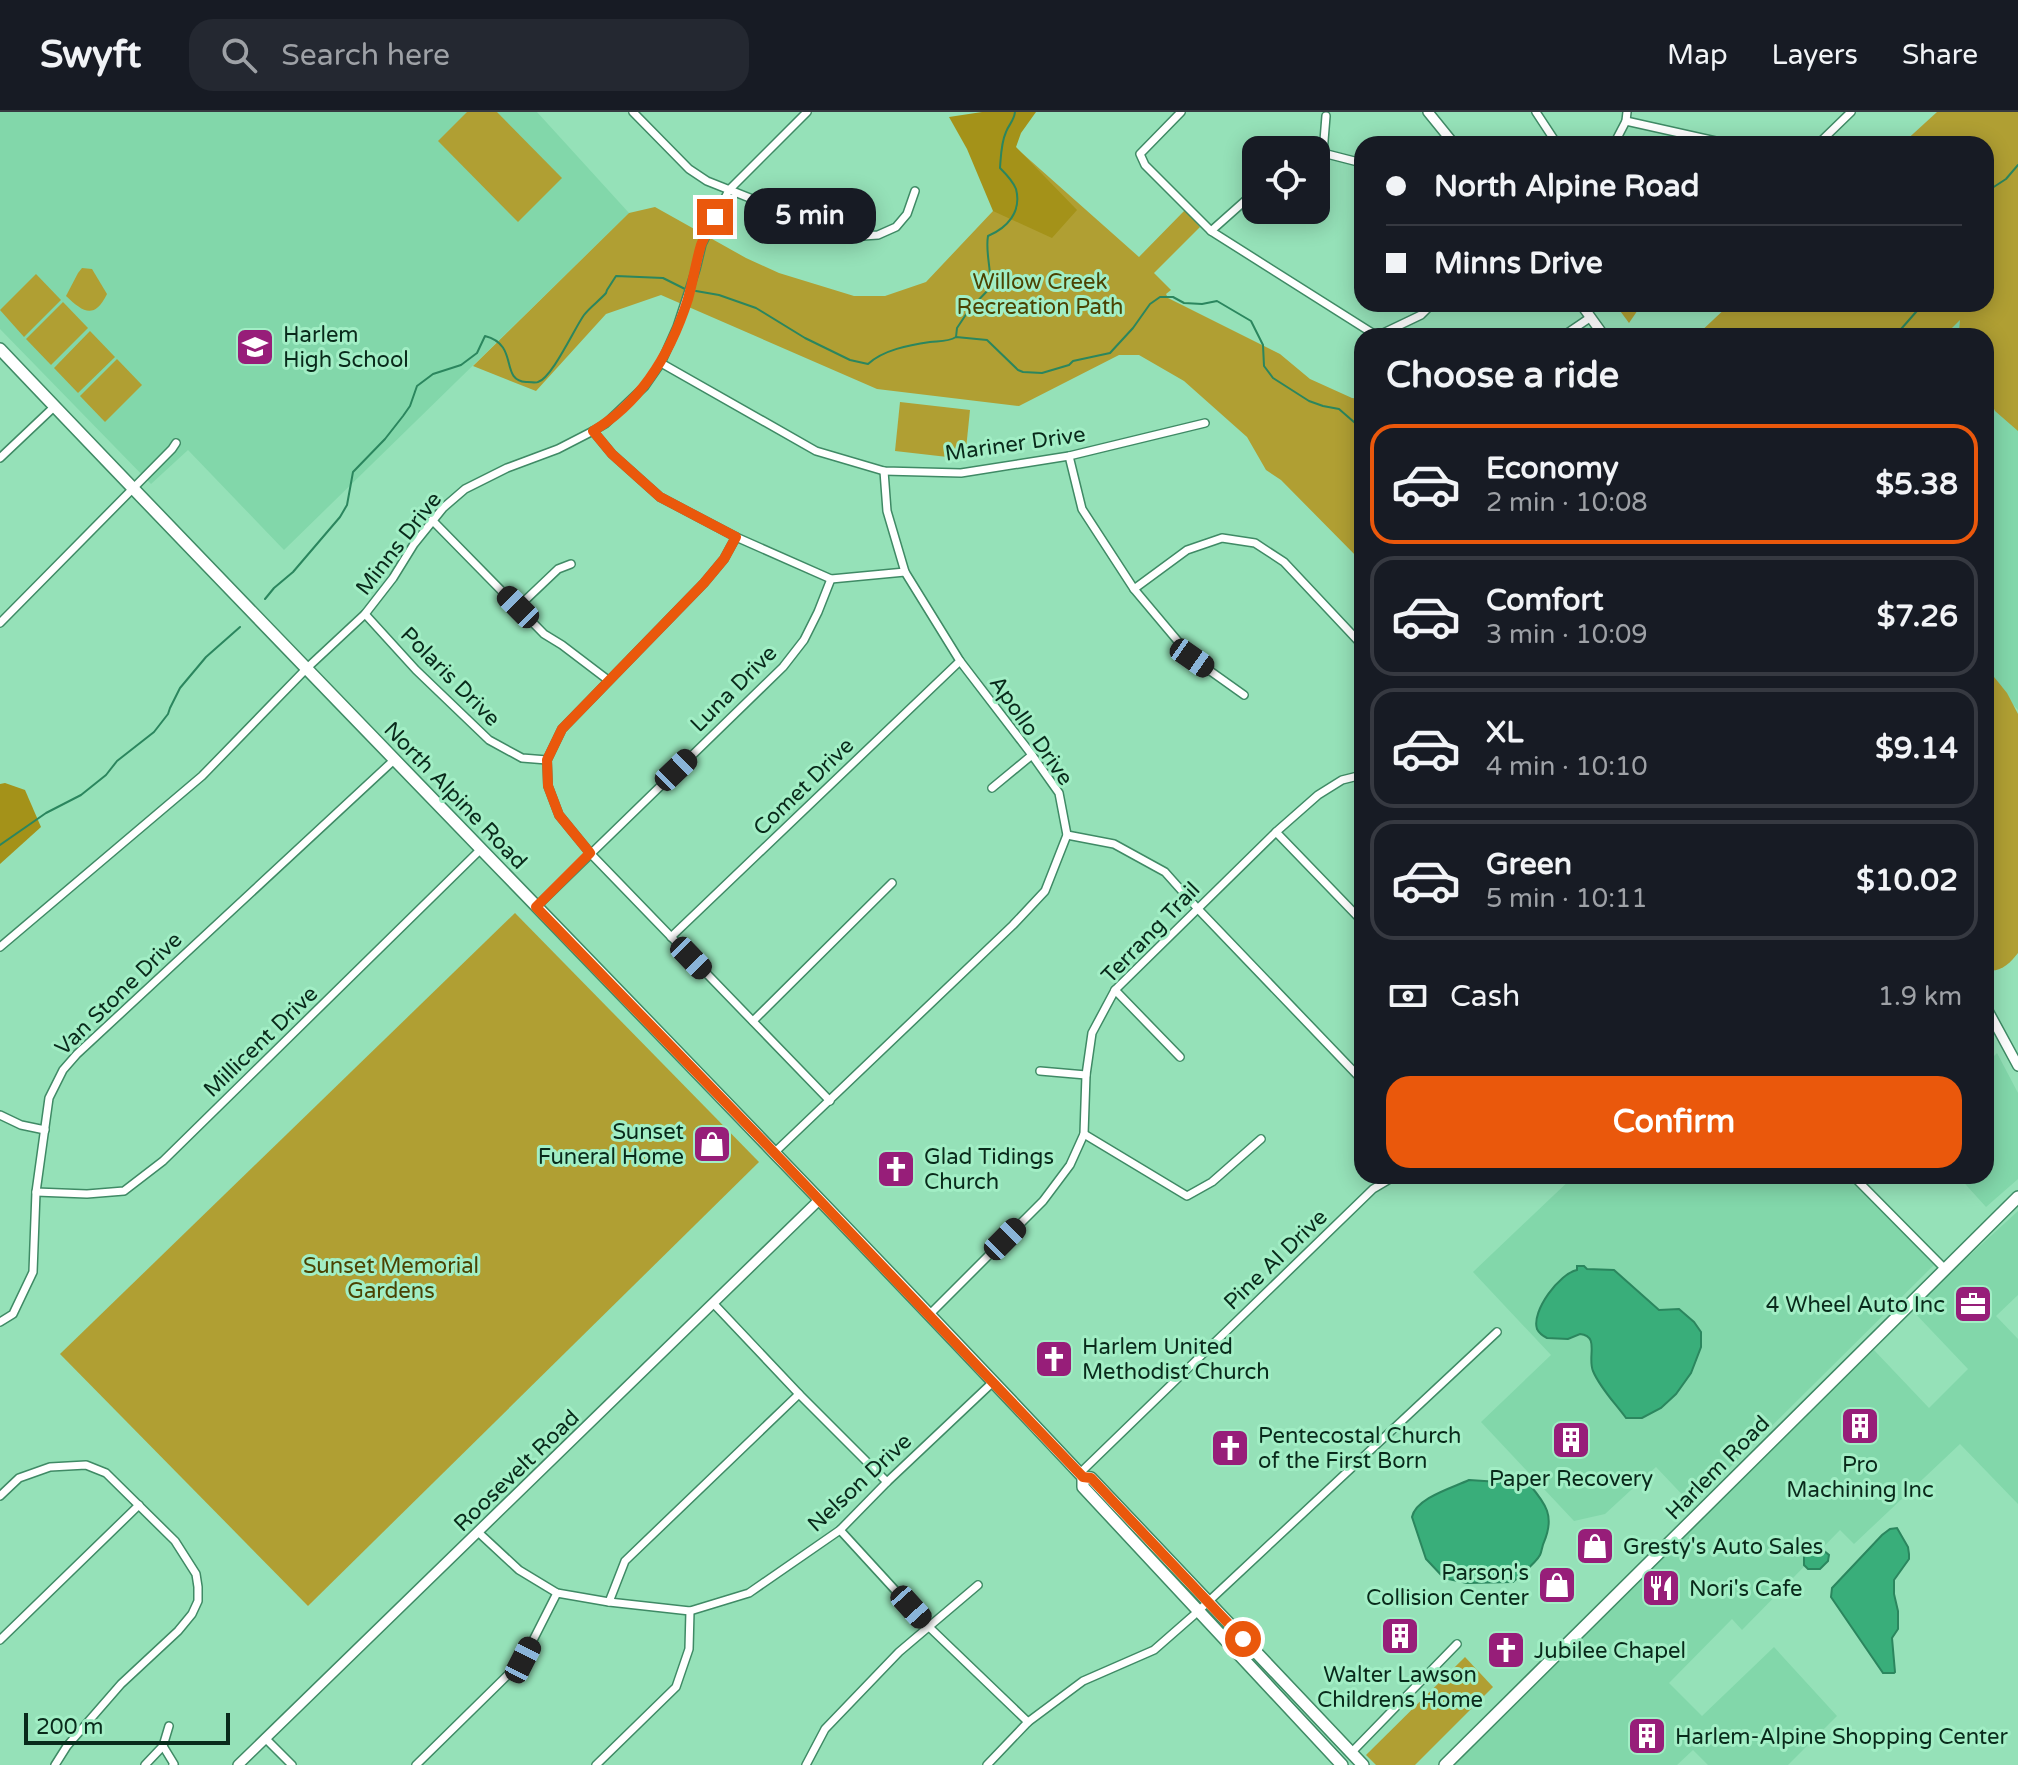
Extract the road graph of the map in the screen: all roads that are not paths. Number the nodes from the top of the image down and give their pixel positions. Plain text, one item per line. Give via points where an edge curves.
1 (633, 112) edge
2 (651, 112) edge
3 (807, 112) edge
4 (1181, 112) edge
5 (1428, 112) edge
6 (1536, 112) edge
7 (1851, 112) edge
8 (1326, 116) dead end
9 (1627, 116) edge
10 (642, 120) junction
11 (1323, 136) edge
12 (1448, 136) edge
13 (1552, 136) edge
14 (1618, 136) edge
15 (1700, 136) edge
16 (1826, 136) edge
17 (1330, 156) edge
18 (1354, 161) edge
19 (729, 190) junction
20 (915, 191) dead end
21 (1242, 203) edge
22 (1211, 231) junction
23 (1424, 312) edge
24 (1587, 312) edge
25 (1591, 317) junction
26 (1364, 328) edge
27 (1394, 328) edge
28 (1575, 328) edge
29 (1599, 328) edge
30 (0, 349) edge
31 (661, 363) junction
32 (55, 406) junction
33 (1205, 423) dead end
34 (593, 431) junction
35 (176, 443) dead end
36 (1069, 456) junction
37 (0, 458) edge
38 (884, 471) junction
39 (132, 488) junction
40 (432, 520) junction
41 (736, 537) junction
42 (571, 564) dead end
43 (905, 572) junction
44 (831, 579) junction
45 (1134, 589) junction
46 (518, 607) junction
47 (365, 614) junction
48 (0, 623) edge
49 (1354, 636) edge
50 (960, 661) junction
51 (307, 668) junction
52 (608, 680) junction
53 (1244, 695) dead end
54 (1032, 755) junction
55 (394, 760) junction
56 (547, 760) junction
57 (1354, 777) edge
58 (992, 788) dead end
59 (1276, 832) junction
60 (1067, 835) junction
61 (480, 850) junction
62 (590, 853) junction
63 (892, 883) dead end
64 (536, 907) junction
65 (1198, 909) junction
66 (1354, 913) edge
67 (671, 937) junction
68 (0, 947) edge
69 (1115, 990) junction
70 (753, 1021) junction
71 (1994, 1022) edge
72 (1180, 1057) dead end
73 (2018, 1066) edge
74 (1040, 1071) dead end
75 (1354, 1072) edge
76 (1086, 1075) junction
77 (830, 1101) junction
78 (0, 1115) edge
79 (45, 1130) junction
80 (1084, 1134) junction
81 (1261, 1139) dead end
82 (774, 1153) junction
83 (1381, 1184) edge
84 (1861, 1184) edge
85 (36, 1192) junction
86 (2018, 1197) edge
87 (819, 1200) junction
88 (1945, 1269) junction
89 (713, 1303) junction
90 (929, 1315) junction
91 (0, 1322) edge
92 (1497, 1332) dead end
93 (993, 1382) junction
94 (799, 1394) junction
95 (1081, 1475) junction
96 (887, 1482) junction
97 (0, 1496) edge
98 (139, 1505) junction
99 (840, 1530) junction
100 (478, 1532) junction
101 (978, 1585) dead end
102 (557, 1593) junction
103 (609, 1602) junction
104 (1203, 1606) junction
105 (690, 1611) junction
106 (928, 1626) junction
107 (0, 1640) edge
108 (1457, 1644) dead end
109 (1028, 1722) junction
110 (169, 1726) dead end
111 (265, 1738) junction
112 (163, 1746) junction
113 (1351, 1753) junction
114 (55, 1765) edge
115 (145, 1765) edge
116 (173, 1765) edge
117 (238, 1765) edge
118 (292, 1765) edge
119 (416, 1765) edge
120 (596, 1765) edge
121 (806, 1765) edge
122 (987, 1765) edge
123 (1342, 1765) edge
124 (1363, 1765) edge
125 (1445, 1765) edge

1 - 10 street
2 - 10 street
3 - 19 street, Minns Drive
4 - 22 street via 1140,154
5 - 12 street
6 - 13 street
7 - 16 street
8 - 11 street
9 - 14 street
9 - 15 street
10 - 19 street via 689,169
17 - 18 street
19 - 20 street via 848,237 878,235 896,227
19 - 31 street, Minns Drive via 702,244 687,300
21 - 22 street
22 - 26 street
23 - 27 street
24 - 25 street
25 - 28 street
25 - 29 street
30 - 32 main road, North Alpine Road
31 - 34 street, Minns Drive via 645,386
31 - 38 street, Mariner Drive via 816,451
32 - 37 street
32 - 39 main road, North Alpine Road
33 - 36 street, Mariner Drive
34 - 40 street, Minns Drive via 465,489
34 - 41 street via 660,497
35 - 39 street
36 - 38 street, Mariner Drive via 961,473
36 - 45 street via 1082,509
38 - 43 street, Apollo Drive via 887,511
39 - 48 street
39 - 51 main road, North Alpine Road
40 - 46 street
40 - 47 street, Minns Drive
41 - 44 street
41 - 52 street via 704,583
42 - 46 street via 558,569
43 - 44 street
43 - 50 street, Apollo Drive
44 - 62 street, Luna Drive via 804,640 783,667
45 - 49 street via 1187,550 1222,538 1255,543 1284,562
45 - 53 street via 1192,658
46 - 52 street via 544,634
47 - 51 street, Minns Drive
47 - 56 street, Polaris Drive via 489,740 522,758
50 - 54 street, Apollo Drive
50 - 67 street, Comet Drive
51 - 55 main road, North Alpine Road
51 - 68 street, Minns Drive via 202,776
52 - 56 street via 562,729
54 - 58 street
54 - 60 street, Apollo Drive via 1059,793
55 - 61 main road, North Alpine Road
55 - 79 street, Van Stone Drive via 77,1054 49,1098
56 - 62 street via 548,786 559,815
57 - 59 street, Terrang Trail via 1318,795
59 - 65 street, Terrang Trail
59 - 66 street
60 - 65 street via 1114,844 1165,872
60 - 77 street via 1045,891
61 - 64 main road, North Alpine Road
61 - 85 street, Millicent Drive via 163,1161 124,1191
62 - 64 street, Luna Drive
62 - 67 street
63 - 70 street
64 - 82 main road, North Alpine Road
65 - 69 street, Terrang Trail
65 - 75 street
67 - 70 street
69 - 72 street
69 - 76 street, Terrang Trail via 1092,1033
70 - 77 street
71 - 73 street
74 - 76 street
76 - 80 street, Terrang Trail
77 - 82 street
78 - 79 street
79 - 85 street, Van Stone Drive
80 - 81 street via 1187,1196 1212,1182
80 - 90 street, Terrang Trail via 1070,1165 1043,1201
82 - 87 main road, North Alpine Road
83 - 95 street, Pine Al Drive
84 - 88 street
85 - 91 street, Van Stone Drive via 33,1272 13,1314
86 - 88 main road, Harlem Road
87 - 89 street, Roosevelt Road
87 - 90 main road, North Alpine Road
88 - 125 main road, Harlem Road
89 - 94 street
89 - 100 street, Roosevelt Road
90 - 93 main road, North Alpine Road
92 - 104 street
93 - 95 main road, North Alpine Road
93 - 96 street, Nelson Drive
94 - 96 street
94 - 103 street via 625,1561
95 - 104 main road, North Alpine Road via 1091,1478
96 - 99 street, Nelson Drive
97 - 98 street via 19,1478 50,1467 86,1465 106,1473
98 - 107 street
98 - 114 street via 188,1560 196,1574 198,1601 178,1631 121,1684
99 - 105 street, Nelson Drive via 749,1593
99 - 106 street
100 - 102 street, Nelson Drive via 519,1570
100 - 111 street, Roosevelt Road
101 - 106 street
102 - 103 street, Nelson Drive
102 - 119 street via 523,1660
103 - 105 street, Nelson Drive
104 - 109 street via 1154,1650 1083,1681
104 - 113 main road, North Alpine Road
104 - 123 main road, North Alpine Road
105 - 120 street via 689,1649 676,1687
106 - 109 street
106 - 121 street via 825,1729
108 - 113 street
109 - 122 street
110 - 112 street
111 - 117 street, Roosevelt Road
111 - 118 street
112 - 115 street
112 - 116 street
113 - 124 main road, North Alpine Road

